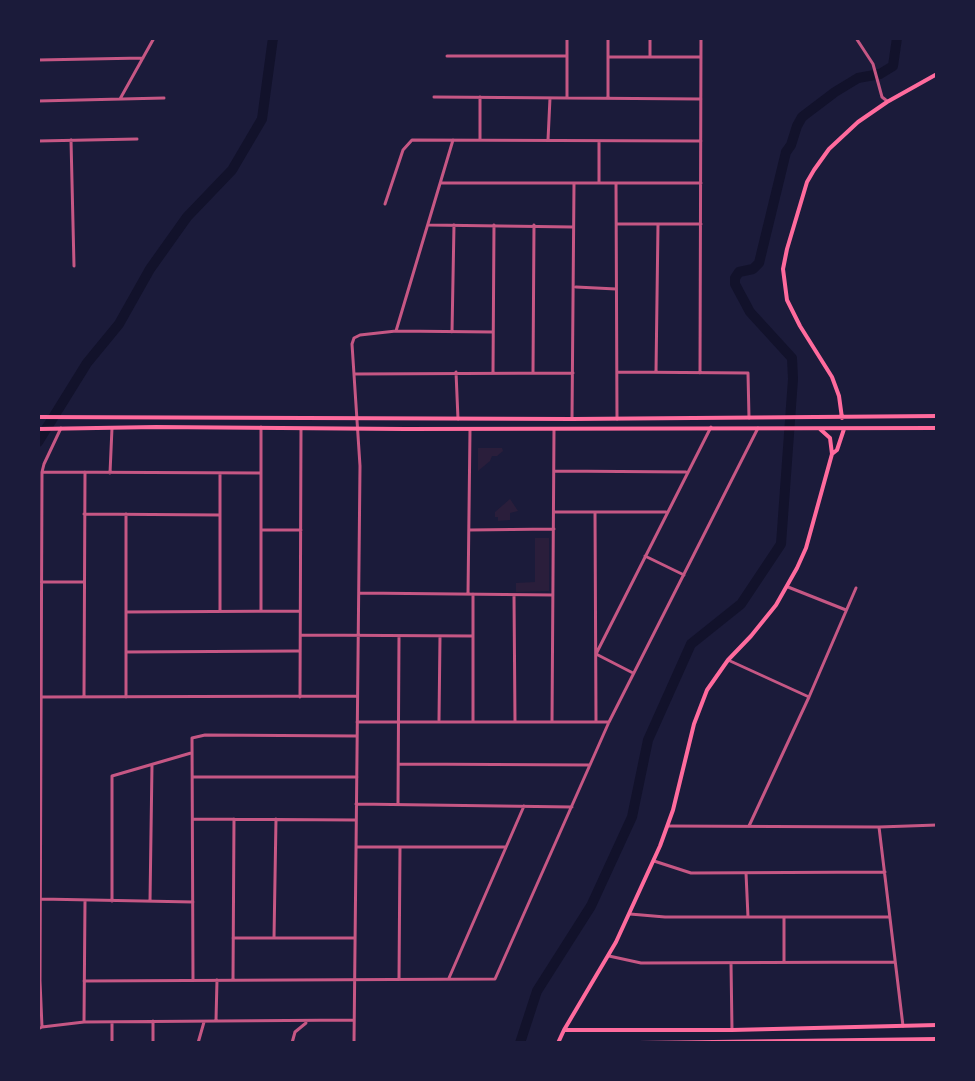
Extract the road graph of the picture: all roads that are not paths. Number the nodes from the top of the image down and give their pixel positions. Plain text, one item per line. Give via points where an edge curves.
1 (154, 38) edge
2 (567, 38) edge
3 (608, 38) edge
4 (650, 38) edge
5 (701, 38) edge
6 (856, 38) edge
7 (447, 56) dead end
8 (567, 56) junction
9 (608, 57) junction
10 (650, 57) junction
11 (701, 57) junction
12 (143, 58) junction
13 (38, 60) edge
14 (937, 74) edge
15 (434, 97) dead end
16 (480, 97) junction
17 (164, 98) dead end
18 (550, 98) junction
19 (567, 98) junction
20 (608, 98) junction
21 (120, 99) junction
22 (701, 99) junction
23 (38, 101) edge
24 (887, 102) junction
25 (137, 139) dead end
26 (71, 140) junction
27 (453, 140) junction
28 (480, 140) junction
29 (548, 140) junction
30 (38, 141) edge
31 (599, 141) junction
32 (701, 141) junction
33 (441, 183) junction
34 (599, 183) junction
35 (616, 183) junction
36 (701, 183) junction
37 (574, 184) junction
38 (385, 204) dead end
39 (616, 224) junction
40 (658, 224) junction
41 (701, 224) junction
42 (428, 225) junction
43 (454, 225) junction
44 (494, 225) junction
45 (534, 225) junction
46 (573, 227) junction
47 (74, 266) dead end
48 (574, 287) junction
49 (616, 289) junction
50 (396, 331) junction
51 (452, 332) junction
52 (493, 332) junction
53 (456, 372) junction
54 (493, 372) junction
55 (533, 372) junction
56 (616, 372) junction
57 (656, 372) junction
58 (573, 373) junction
59 (700, 373) junction
60 (354, 374) junction
61 (937, 416) edge
62 (40, 417) edge
63 (358, 418) junction
64 (749, 418) junction
65 (763, 418) junction
66 (842, 418) junction
67 (458, 419) junction
68 (572, 419) junction
69 (617, 419) junction
70 (113, 427) junction
71 (261, 427) junction
72 (301, 427) junction
73 (711, 427) junction
74 (60, 428) junction
75 (358, 428) junction
76 (470, 428) junction
77 (554, 428) junction
78 (758, 428) junction
79 (819, 428) junction
80 (845, 428) junction
81 (937, 428) edge
82 (38, 429) edge
83 (832, 454) junction
84 (554, 471) junction
85 (42, 472) junction
86 (85, 472) junction
87 (688, 472) junction
88 (110, 473) junction
89 (220, 473) junction
90 (261, 473) junction
91 (554, 512) junction
92 (595, 512) junction
93 (668, 512) junction
94 (84, 514) junction
95 (126, 514) junction
96 (220, 515) junction
97 (554, 529) junction
98 (261, 530) junction
99 (301, 530) junction
100 (469, 530) junction
101 (645, 556) junction
102 (684, 575) junction
103 (41, 582) junction
104 (84, 582) junction
105 (788, 587) junction
106 (856, 588) dead end
107 (359, 593) junction
108 (471, 594) junction
109 (514, 595) junction
110 (553, 595) junction
111 (846, 610) junction
112 (220, 611) junction
113 (261, 611) junction
114 (300, 611) junction
115 (126, 612) junction
116 (299, 635) junction
117 (358, 636) junction
118 (399, 636) junction
119 (440, 636) junction
120 (473, 636) junction
121 (300, 651) junction
122 (126, 652) junction
123 (596, 654) junction
124 (728, 660) junction
125 (40, 668) edge
126 (634, 673) junction
127 (84, 696) junction
128 (357, 696) junction
129 (41, 697) junction
130 (126, 697) junction
131 (300, 697) junction
132 (809, 697) junction
133 (357, 722) junction
134 (399, 722) junction
135 (439, 722) junction
136 (473, 722) junction
137 (515, 722) junction
138 (552, 722) junction
139 (596, 722) junction
140 (609, 722) junction
141 (357, 736) junction
142 (191, 753) junction
143 (39, 760) edge
144 (399, 764) junction
145 (152, 765) junction
146 (590, 765) junction
147 (193, 777) junction
148 (357, 777) junction
149 (356, 804) junction
150 (398, 805) junction
151 (524, 806) junction
152 (572, 807) junction
153 (193, 819) junction
154 (234, 819) junction
155 (276, 819) junction
156 (356, 820) junction
157 (937, 825) edge
158 (668, 826) junction
159 (749, 826) junction
160 (879, 827) junction
161 (356, 847) junction
162 (400, 847) junction
163 (506, 847) junction
164 (653, 860) junction
165 (39, 871) edge
166 (746, 872) junction
167 (885, 872) junction
168 (41, 899) junction
169 (85, 900) junction
170 (112, 901) junction
171 (150, 901) junction
172 (193, 902) junction
173 (629, 914) junction
174 (748, 917) junction
175 (784, 917) junction
176 (890, 917) junction
177 (233, 938) junction
178 (274, 938) junction
179 (355, 938) junction
180 (609, 956) junction
181 (784, 962) junction
182 (895, 962) junction
183 (731, 963) junction
184 (233, 979) junction
185 (354, 979) junction
186 (399, 979) junction
187 (449, 979) junction
188 (193, 980) junction
189 (217, 980) junction
190 (39, 981) edge
191 (84, 981) junction
192 (354, 1020) junction
193 (153, 1021) junction
194 (216, 1021) junction
195 (309, 1021) junction
196 (84, 1022) junction
197 (112, 1022) junction
198 (204, 1022) junction
199 (937, 1025) edge
200 (903, 1026) junction
201 (878, 1027) junction
202 (40, 1028) edge
203 (564, 1030) junction
204 (732, 1030) junction
205 (937, 1039) edge
206 (879, 1040) junction
207 (906, 1041) edge
208 (732, 1042) edge
209 (772, 1042) edge
210 (815, 1042) edge
211 (860, 1042) edge
212 (112, 1043) edge
213 (153, 1043) edge
214 (198, 1043) edge
215 (292, 1043) edge
216 (354, 1043) edge
217 (558, 1043) edge
218 (639, 1043) edge
219 (662, 1043) edge

1 - 12 street
2 - 8 street
3 - 9 street
4 - 10 street
5 - 11 street
6 - 24 street
7 - 8 street
8 - 19 street
9 - 10 street
9 - 20 street
10 - 11 street
11 - 22 street
12 - 13 street
12 - 21 street
14 - 24 main road
15 - 16 street
16 - 18 street
16 - 28 street
17 - 21 street
18 - 19 street
18 - 29 street
19 - 20 street
20 - 22 street
21 - 23 street
22 - 32 street
24 - 66 main road via 829,149 814,170 785,259 787,300 832,377
25 - 26 street
26 - 30 street
26 - 47 street
27 - 28 street
27 - 33 street
27 - 38 street via 407,144
28 - 29 street
29 - 31 street
31 - 32 street
31 - 34 street
32 - 36 street
33 - 37 street
33 - 42 street
34 - 35 street
34 - 37 street
35 - 36 street
35 - 39 street
36 - 41 street
37 - 46 street
39 - 40 street
39 - 49 street
40 - 41 street
40 - 57 street
41 - 59 street
42 - 43 street
42 - 50 street
43 - 44 street
43 - 51 street
44 - 45 street
44 - 52 street
45 - 46 street
45 - 55 street
46 - 48 street
48 - 49 street
48 - 58 street
49 - 56 street
50 - 51 street
50 - 60 street via 354,338
51 - 52 street
52 - 54 street
53 - 54 street
53 - 60 street
53 - 67 street
54 - 55 street
55 - 58 street
56 - 57 street
56 - 69 street
57 - 59 street
58 - 68 street
59 - 64 street via 748,373
60 - 63 street
61 - 66 main road
62 - 63 main road
63 - 67 main road
63 - 75 street
64 - 65 main road
64 - 69 main road
65 - 66 main road
65 - 78 main road
67 - 68 main road
68 - 69 main road
70 - 71 main road
70 - 74 main road
70 - 88 street
71 - 72 main road
71 - 90 street
72 - 75 main road
72 - 99 street
73 - 77 main road
73 - 78 main road
73 - 87 street
74 - 82 main road
74 - 85 street
75 - 76 main road
75 - 107 street
76 - 77 main road
76 - 100 street
77 - 84 street
78 - 79 main road
78 - 102 street
79 - 80 main road
79 - 83 main road via 830,438
80 - 81 main road
80 - 83 main road
83 - 105 main road via 806,548
84 - 87 street
84 - 91 street
85 - 86 street
85 - 103 street
86 - 88 street
86 - 94 street
87 - 93 street
88 - 89 street
89 - 90 street
89 - 96 street
90 - 98 street
91 - 92 street
91 - 97 street
92 - 93 street
92 - 123 street
93 - 101 street
94 - 95 street
94 - 104 street
95 - 96 street
95 - 115 street
96 - 112 street
97 - 100 street
97 - 110 street
98 - 99 street
98 - 113 street
99 - 114 street
100 - 108 street
101 - 102 street
101 - 123 street
102 - 126 street
103 - 104 street
103 - 125 street
104 - 127 street
105 - 111 street
105 - 124 main road
106 - 111 street
107 - 108 street
107 - 117 street
108 - 109 street
108 - 120 street
109 - 110 street
109 - 137 street
110 - 138 street
111 - 132 street
112 - 113 street
112 - 115 street
113 - 114 street
114 - 116 street
115 - 122 street
116 - 117 street
116 - 121 street
117 - 118 street
117 - 128 street
118 - 119 street
118 - 134 street
119 - 120 street
119 - 135 street
120 - 136 street
121 - 122 street
121 - 131 street
122 - 130 street
123 - 126 street
123 - 139 street
124 - 132 street
124 - 158 main road via 699,706
125 - 129 street
126 - 140 street
127 - 129 street
127 - 130 street
128 - 131 street
128 - 133 street
129 - 143 street
130 - 131 street
132 - 159 street
133 - 134 street
133 - 141 street
134 - 135 street
134 - 144 street
135 - 136 street
136 - 137 street
137 - 138 street
138 - 139 street
139 - 140 street
140 - 146 street
141 - 142 street via 205,735 192,738
141 - 148 street
142 - 145 street
142 - 147 street
143 - 165 street
144 - 146 street
144 - 150 street
145 - 170 street via 112,776
145 - 171 street
146 - 152 street
147 - 148 street
147 - 153 street
148 - 149 street
149 - 150 street
149 - 156 street
150 - 151 street
151 - 152 street
151 - 163 street
152 - 187 street via 495,979
153 - 154 street
153 - 172 street
154 - 155 street
154 - 177 street
155 - 156 street
155 - 178 street
156 - 161 street
157 - 160 street
158 - 159 street
158 - 164 main road
159 - 160 street
160 - 167 street
161 - 162 street
161 - 179 street
162 - 163 street
162 - 186 street
163 - 187 street
164 - 166 street via 691,873
164 - 173 main road
165 - 168 street
166 - 167 street
166 - 174 street
167 - 176 street
168 - 169 street
168 - 190 street
169 - 170 street
169 - 191 street
170 - 171 street
171 - 172 street
172 - 188 street
173 - 174 street
173 - 180 main road
174 - 175 street
175 - 176 street
175 - 181 street
176 - 182 street
177 - 178 street
177 - 184 street
178 - 179 street
179 - 185 street
180 - 183 street via 641,963
180 - 203 main road
181 - 182 street
181 - 183 street
182 - 200 street
183 - 204 street
184 - 185 street
184 - 189 street
185 - 186 street
185 - 192 street
186 - 187 street
188 - 189 street
188 - 191 street
189 - 194 street
190 - 202 street
191 - 196 street
192 - 195 street
192 - 216 street
193 - 197 street
193 - 198 street
193 - 213 street
194 - 195 street
194 - 198 street
195 - 215 street via 299,1027
196 - 197 street
196 - 202 street
197 - 212 street
198 - 214 street
199 - 200 main road
200 - 201 main road
201 - 204 main road
201 - 206 main road
203 - 204 main road
203 - 217 main road
205 - 207 main road
206 - 207 main road
206 - 211 main road
208 - 209 main road
208 - 219 main road
209 - 210 main road
210 - 211 main road
218 - 219 main road

